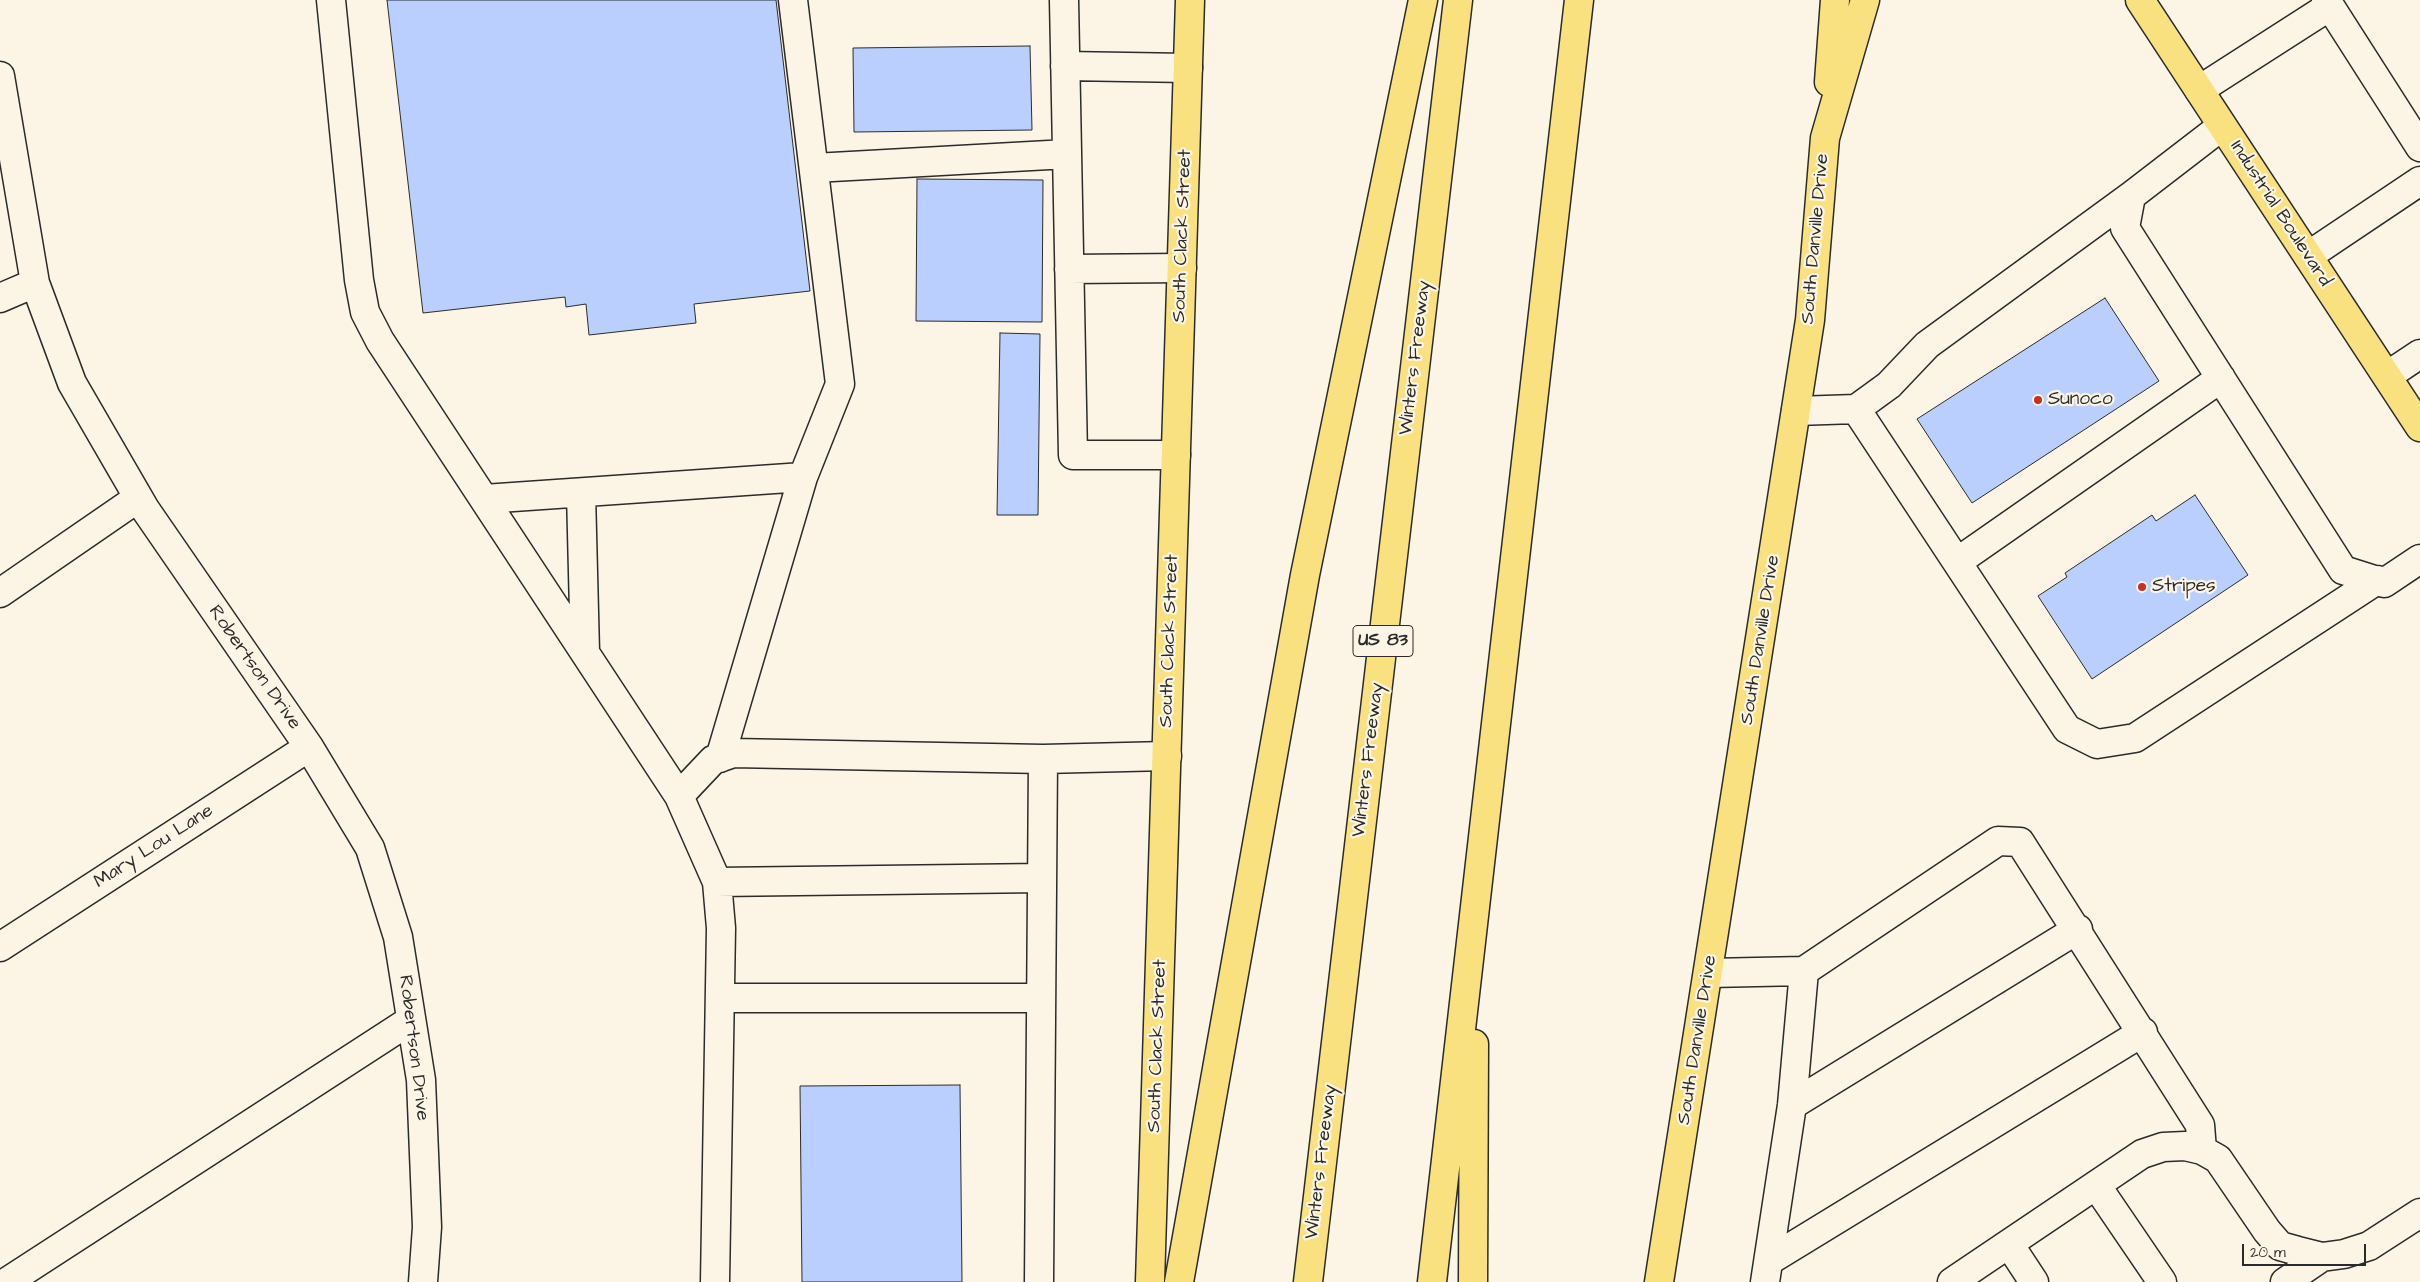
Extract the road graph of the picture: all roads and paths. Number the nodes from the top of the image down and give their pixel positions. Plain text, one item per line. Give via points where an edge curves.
1 (331, 0) edge
2 (793, 0) edge
3 (1064, 0) edge
4 (1190, 0) edge
5 (1423, 0) edge
6 (1458, 0) edge
7 (1579, 0) edge
8 (1834, 0) edge
9 (1865, 0) edge
10 (2140, 0) edge
11 (2328, 3) edge
12 (1065, 66) junction
13 (1188, 68) junction
14 (0, 76) edge
15 (2199, 90) junction
16 (2222, 126) junction
17 (1825, 138) junction
18 (2420, 147) edge
19 (1067, 154) junction
20 (814, 168) junction
21 (2420, 181) edge
22 (2131, 196) junction
23 (2308, 256) junction
24 (1182, 268) junction
25 (1069, 269) junction
26 (36, 284) junction
27 (0, 298) edge
28 (2420, 354) edge
29 (2387, 376) junction
30 (2221, 378) junction
31 (1856, 409) junction
32 (1796, 411) junction
33 (2420, 427) edge
34 (1176, 455) junction
35 (803, 477) junction
36 (581, 493) junction
37 (138, 498) junction
38 (484, 499) junction
39 (2420, 559) edge
40 (1957, 562) junction
41 (2377, 580) junction
42 (0, 593) edge
43 (586, 652) junction
44 (309, 747) junction
45 (1167, 756) junction
46 (720, 758) junction
47 (1042, 759) junction
48 (679, 796) junction
49 (1042, 878) junction
50 (717, 882) junction
51 (1475, 906) junction
52 (2078, 929) junction
53 (0, 947) edge
54 (1804, 970) junction
55 (1709, 974) junction
56 (720, 998) junction
57 (1039, 998) junction
58 (411, 1020) junction
59 (2143, 1032) junction
60 (1792, 1105) junction
61 (2202, 1150) junction
62 (2096, 1184) junction
63 (2420, 1213) edge
64 (2009, 1244) junction
65 (2322, 1257) junction
66 (1768, 1271) edge
67 (7, 1282) edge
68 (423, 1282) edge
69 (715, 1282) edge
70 (1039, 1282) edge
71 (1150, 1282) edge
72 (1179, 1282) edge
73 (1308, 1282) edge
74 (1432, 1282) edge
75 (1473, 1282) edge
76 (1659, 1282) edge
77 (1952, 1282) edge
78 (2034, 1282) edge
79 (2162, 1282) edge
80 (2286, 1282) edge

1 - 38 street via 359,280 366,312 380,341
2 - 20 street
3 - 12 street
4 - 13 main road, South Clack Street
5 - 72 main road via 1305,575
6 - 73 main road, Winters Freeway / US 83
7 - 51 main road
8 - 17 main road
9 - 17 main road, South Danville Drive
10 - 15 main road, Industrial Boulevard
11 - 15 street
11 - 18 street
12 - 13 street
12 - 19 street
13 - 24 main road, South Clack Street
14 - 26 street, Robertson Drive
15 - 16 main road, Industrial Boulevard
16 - 22 street
16 - 23 main road, Industrial Boulevard
17 - 32 main road, South Danville Drive via 1810,320
19 - 20 street
19 - 25 street
20 - 35 street via 840,384
21 - 23 street
22 - 30 street via 2125,228
22 - 31 street via 1927,345 1889,385
23 - 29 main road, Industrial Boulevard
24 - 25 street
24 - 34 main road, South Clack Street
25 - 34 street via 1073,454
26 - 27 street
26 - 37 street, Robertson Drive via 72,383
28 - 29 street
29 - 33 main road, Industrial Boulevard
30 - 40 street
30 - 41 street via 2343,570
31 - 32 street
31 - 40 street
32 - 55 main road, South Danville Drive
34 - 45 main road, South Clack Street
35 - 36 street
35 - 46 street
36 - 38 street
36 - 43 street
37 - 42 street
37 - 44 street, Robertson Drive
38 - 43 street
39 - 41 street via 2384,583
40 - 41 street via 2067,729 2097,744 2135,738
43 - 48 street
44 - 53 street, Mary Lou Lane
44 - 58 street, Robertson Drive via 370,848 398,937
45 - 47 street
45 - 71 main road, South Clack Street
46 - 47 street via 733,753
46 - 48 street via 713,760
47 - 49 street
48 - 50 street
49 - 50 street
49 - 57 street
50 - 56 street via 721,928
51 - 74 main road
51 - 75 main road
52 - 54 street via 2020,842 1998,841
52 - 59 street
52 - 60 street
54 - 55 street
54 - 60 street
55 - 76 main road, South Danville Drive
56 - 57 street
56 - 69 street
57 - 70 street
58 - 67 street
58 - 68 street, Robertson Drive via 421,1090 427,1227
59 - 61 street via 2200,1125
59 - 66 street
60 - 66 street
61 - 62 street via 2185,1146 2163,1147 2142,1154
61 - 65 street via 2218,1159 2280,1246
62 - 64 street
62 - 79 street
63 - 65 street via 2369,1246
64 - 77 street
64 - 78 street
65 - 80 street

